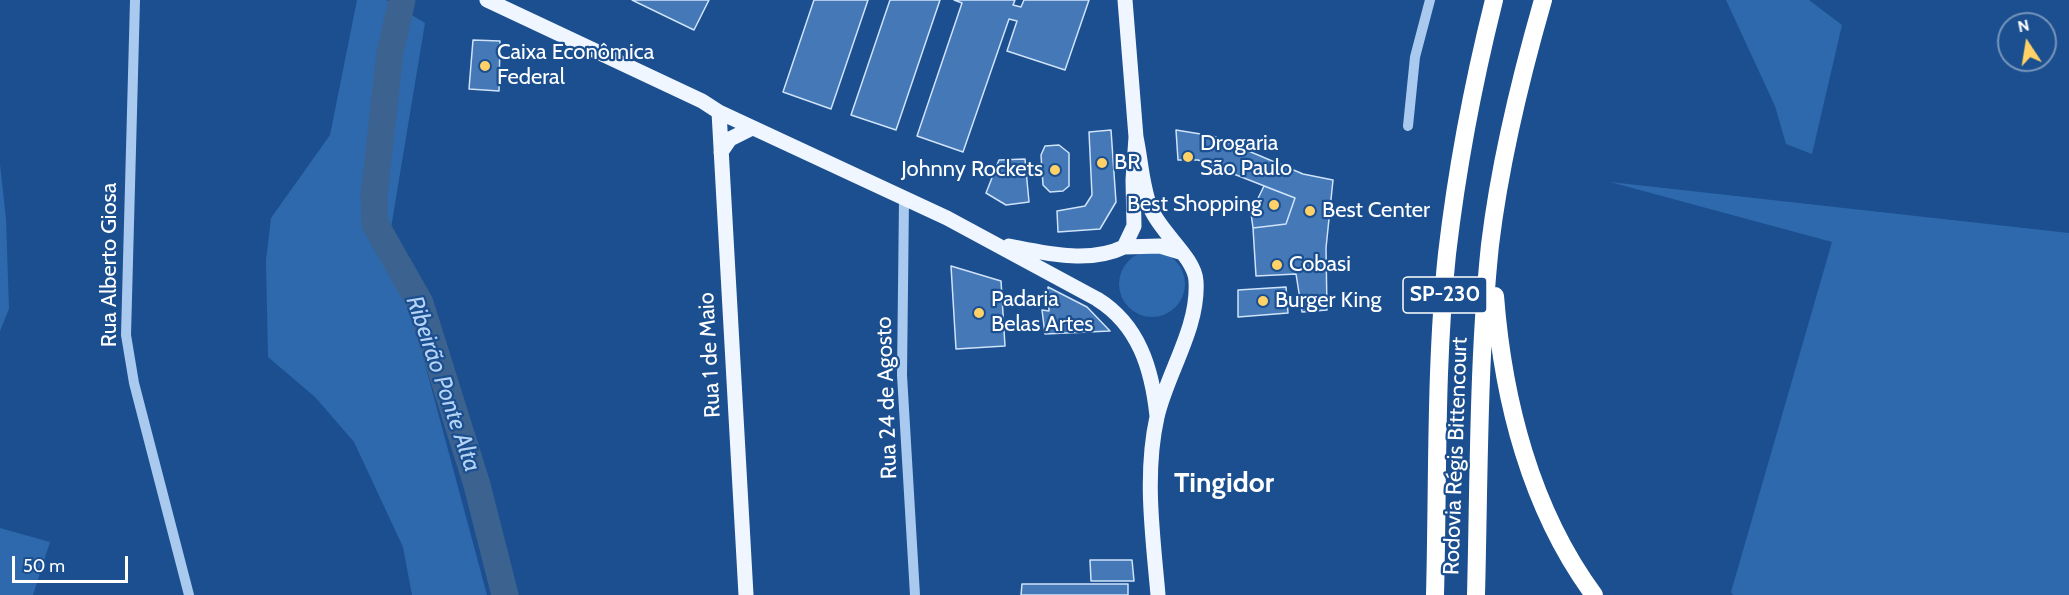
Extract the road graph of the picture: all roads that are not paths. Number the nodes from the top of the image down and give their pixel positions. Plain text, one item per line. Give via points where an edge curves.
1 (135, 0) edge
2 (487, 0) edge
3 (1125, 0) edge
4 (1430, 0) edge
5 (1494, 0) edge
6 (1544, 0) edge
7 (719, 112) junction
8 (1408, 126) dead end
9 (752, 128) junction
10 (1136, 137) junction
11 (721, 152) junction
12 (904, 200) junction
13 (996, 243) junction
14 (1491, 243) junction
15 (1124, 247) junction
16 (1180, 252) junction
17 (1157, 416) junction
18 (189, 595) edge
19 (746, 595) edge
20 (915, 595) edge
21 (1158, 595) edge
22 (1435, 595) edge
23 (1476, 595) edge
24 (1594, 595) edge

1 - 18 street, Rua Alberto Giosa via 126,335 134,383
2 - 7 main road
3 - 10 main road
4 - 8 street via 1415,57
5 - 22 highway, Rodovia Régis Bittencourt / SP-230 via 1465,126 1447,257
6 - 14 highway, Rodovia Régis Bittencourt / SP-230 via 1511,126
7 - 9 main road
7 - 11 main road, Rua 1 de Maio
9 - 11 main road via 730,139
9 - 12 main road
10 - 15 main road via 1134,226
10 - 16 main road via 1150,207
11 - 19 main road, Rua 1 de Maio
12 - 13 main road
12 - 20 street, Rua 24 de Agosto via 902,375
13 - 15 main road via 1066,255 1099,254
13 - 17 main road via 1114,309 1139,343 1154,390
14 - 23 highway, Rodovia Régis Bittencourt / SP-230 via 1484,321
14 - 24 highway via 1498,337 1524,454 1554,526
15 - 16 main road via 1160,246
16 - 17 main road via 1196,273 1196,294
17 - 21 main road via 1150,468

